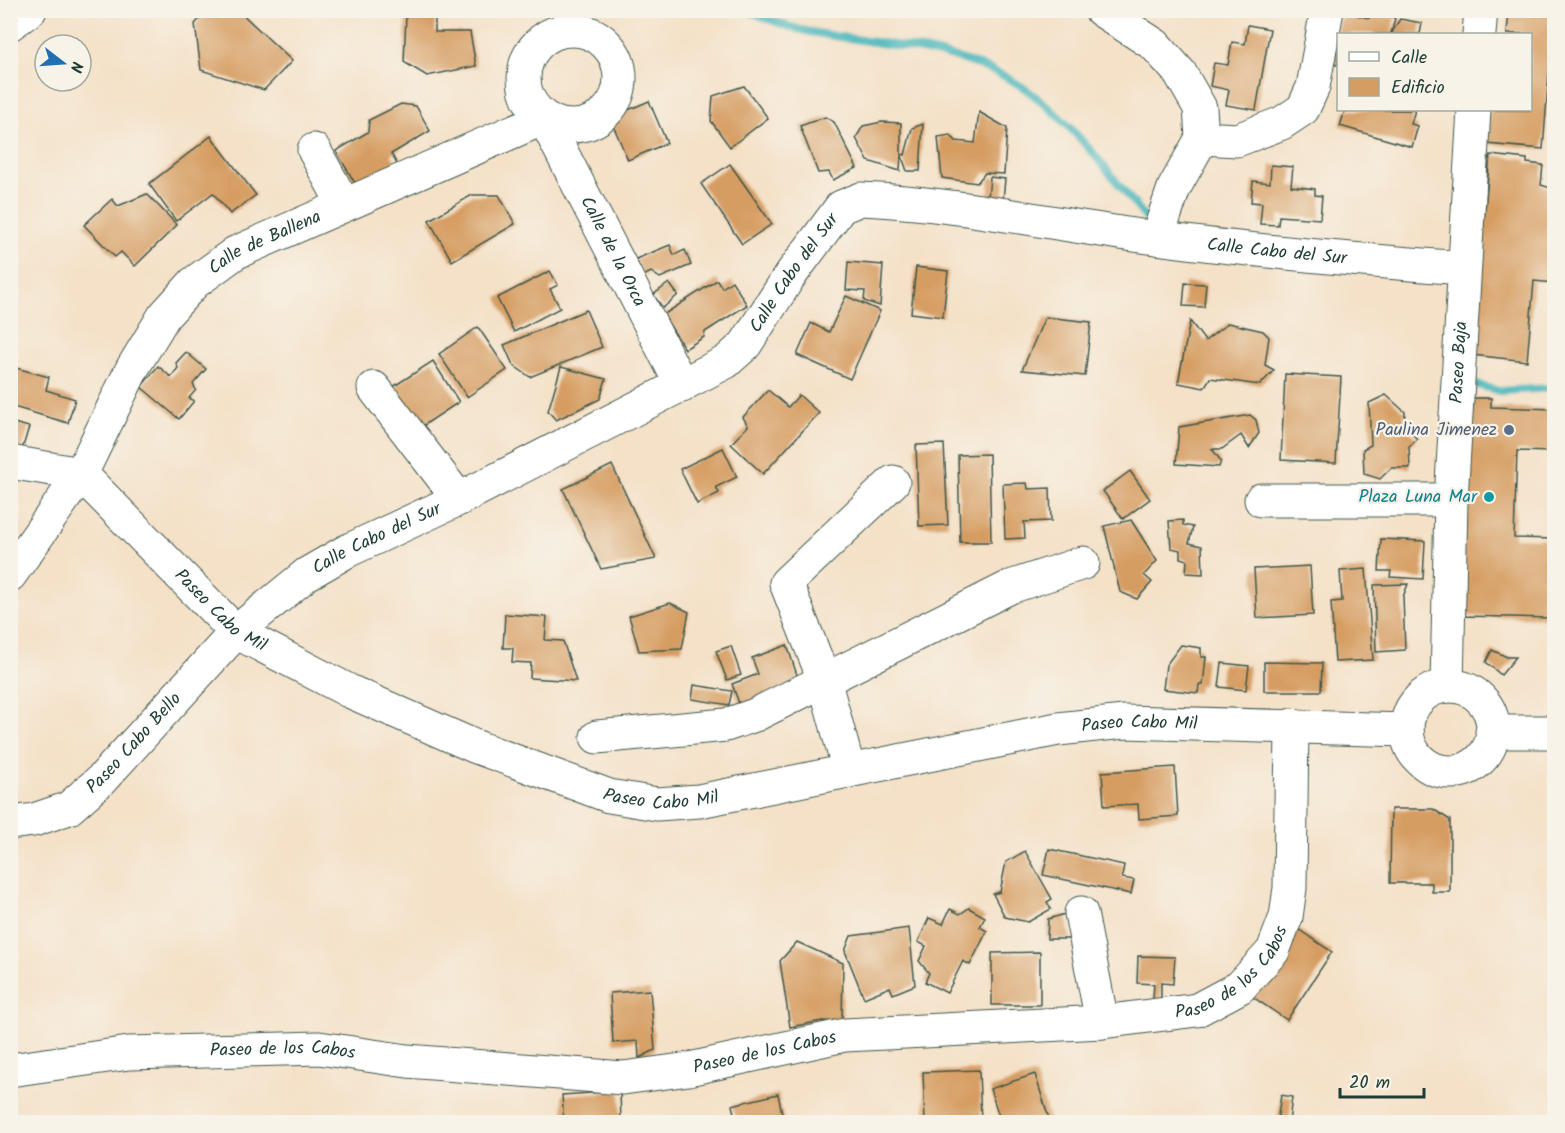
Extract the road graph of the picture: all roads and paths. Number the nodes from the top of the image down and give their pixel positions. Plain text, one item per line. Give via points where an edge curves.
1 (30, 10) edge
2 (1101, 10) edge
3 (1327, 10) edge
4 (1481, 10) edge
5 (10, 24) edge
6 (1479, 33) edge
7 (1474, 111) edge
8 (544, 118) joint
9 (1202, 138) junction
10 (314, 150) dead end
11 (344, 204) junction
12 (1157, 238) junction
13 (1463, 268) junction
14 (682, 386) junction
15 (374, 388) dead end
16 (10, 462) edge
17 (81, 474) junction
18 (892, 482) dead end
19 (459, 499) junction
20 (1261, 500) dead end
21 (1451, 500) junction
22 (1083, 563) dead end
23 (10, 575) edge
24 (236, 632) junction
25 (824, 679) junction
26 (1447, 686) junction
27 (1292, 725) junction
28 (1407, 730) junction
29 (1492, 732) junction
30 (1554, 732) edge
31 (597, 737) dead end
32 (849, 771) junction
33 (10, 823) edge
34 (1081, 913) dead end
35 (1102, 1022) junction
36 (10, 1070) edge

1 - 5 street
2 - 9 street via 1155,45 1180,73 1200,108
3 - 9 street via 1313,87 1303,109 1282,123 1237,140
4 - 6 street
7 - 13 street, Paseo Baja
8 - 11 street, Calle de Ballena
8 - 14 street, Calle de la Orca
9 - 12 street via 1174,188
10 - 11 street
11 - 17 street, Calle de Ballena via 235,253 194,283 164,316 132,369
12 - 13 street, Calle Cabo del Sur via 1318,257
12 - 14 street, Calle Cabo del Sur via 1052,220 861,199 842,207 789,277 745,345 726,362
13 - 21 street, Paseo Baja
14 - 19 street, Calle Cabo del Sur
15 - 19 street
16 - 17 street
17 - 23 street, Calle de Ballena
17 - 24 street, Paseo Cabo Mil
18 - 25 street via 786,583
19 - 24 street, Calle Cabo del Sur via 347,551 308,574
20 - 21 street
21 - 26 street, Paseo Baja
22 - 25 street via 1010,587
24 - 32 street, Paseo Cabo Mil via 359,695 474,746 609,796 657,804 699,801
24 - 33 street, Paseo Cabo Bello via 102,779 69,808 34,820
25 - 31 street via 756,715 726,725
25 - 32 street
26 - 28 street via 1418,700
26 - 29 street via 1465,689 1480,699 1490,714
27 - 28 street, Paseo Cabo Mil
27 - 32 street, Paseo Cabo Mil via 1124,722 1058,729
27 - 35 street, Paseo de los Cabos via 1290,888 1286,917 1273,951 1240,987 1197,1010
28 - 29 street via 1408,741 1419,760 1438,771 1449,772 1479,761
29 - 30 street
34 - 35 street
35 - 36 street, Paseo de los Cabos via 845,1035 689,1069 623,1078 407,1060 320,1048 129,1053

